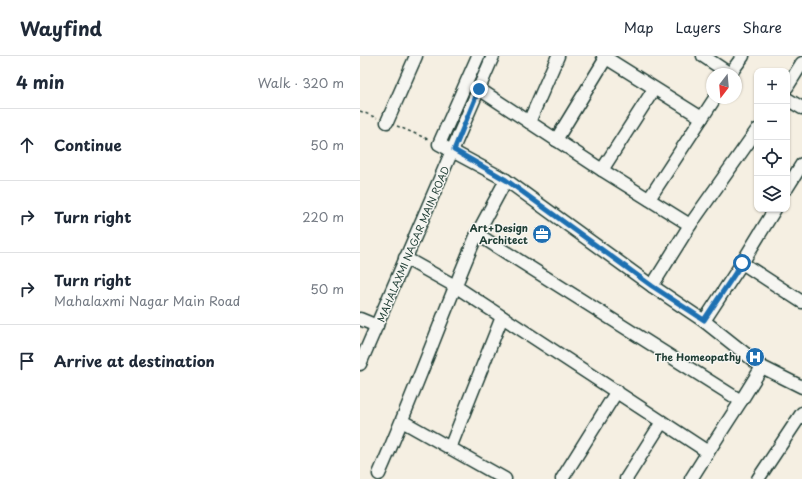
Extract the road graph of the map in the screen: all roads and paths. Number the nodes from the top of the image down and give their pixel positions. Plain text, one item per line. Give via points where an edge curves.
1 (416, 56) edge
2 (478, 56) edge
3 (493, 56) edge
4 (558, 56) edge
5 (703, 56) edge
6 (743, 56) edge
7 (604, 57) edge
8 (802, 63) edge
9 (721, 68) edge
10 (734, 68) edge
11 (790, 82) edge
12 (479, 89) junction
13 (654, 89) junction
14 (790, 101) edge
15 (711, 104) edge
16 (802, 108) edge
17 (360, 111) edge
18 (702, 118) junction
19 (387, 122) junction
20 (529, 122) junction
21 (754, 134) edge
22 (556, 140) junction
23 (439, 144) junction
24 (454, 150) junction
25 (602, 170) junction
26 (800, 170) edge
27 (506, 180) junction
28 (790, 184) edge
29 (649, 199) junction
30 (773, 212) edge
31 (690, 225) junction
32 (477, 234) junction
33 (405, 258) junction
34 (742, 263) junction
35 (455, 286) junction
36 (652, 286) junction
37 (801, 299) edge
38 (502, 317) junction
39 (360, 319) edge
40 (704, 320) junction
41 (377, 326) junction
42 (360, 364) edge
43 (762, 367) junction
44 (802, 387) edge
45 (617, 391) junction
46 (740, 401) junction
47 (802, 413) edge
48 (402, 421) junction
49 (662, 422) junction
50 (450, 448) junction
51 (708, 452) junction
52 (381, 477) edge
53 (505, 479) edge
54 (562, 479) edge
55 (626, 479) edge
56 (691, 479) edge
57 (758, 479) edge

1 - 19 street
2 - 23 street
3 - 12 street, MAHALAXMI NAGAR MAIN ROAD
4 - 20 street
5 - 9 street
6 - 10 street
7 - 13 street
7 - 22 street
8 - 11 street
12 - 20 street
12 - 24 street, MAHALAXMI NAGAR MAIN ROAD
13 - 18 street
13 - 25 street
14 - 16 street
15 - 18 street
17 - 19 path
18 - 29 street
19 - 23 path
20 - 22 street
21 - 31 street
22 - 25 street
23 - 24 street
24 - 27 street
24 - 33 street, MAHALAXMI NAGAR MAIN ROAD
25 - 29 street
26 - 28 street
27 - 32 street
27 - 36 street
29 - 31 street
30 - 34 street
31 - 36 street
32 - 35 street
32 - 46 street
33 - 35 street
33 - 41 street, MAHALAXMI NAGAR MAIN ROAD
34 - 37 street
34 - 40 street
35 - 38 street
35 - 48 street
36 - 40 street
38 - 45 street
38 - 50 street
39 - 41 street
40 - 43 street
41 - 42 street, MAHALAXMI NAGAR MAIN ROAD
43 - 44 street
43 - 46 street
45 - 49 street
45 - 54 street
46 - 51 street
47 - 57 street
48 - 50 street
48 - 52 street
49 - 51 street
49 - 55 street
50 - 53 street
51 - 56 street

